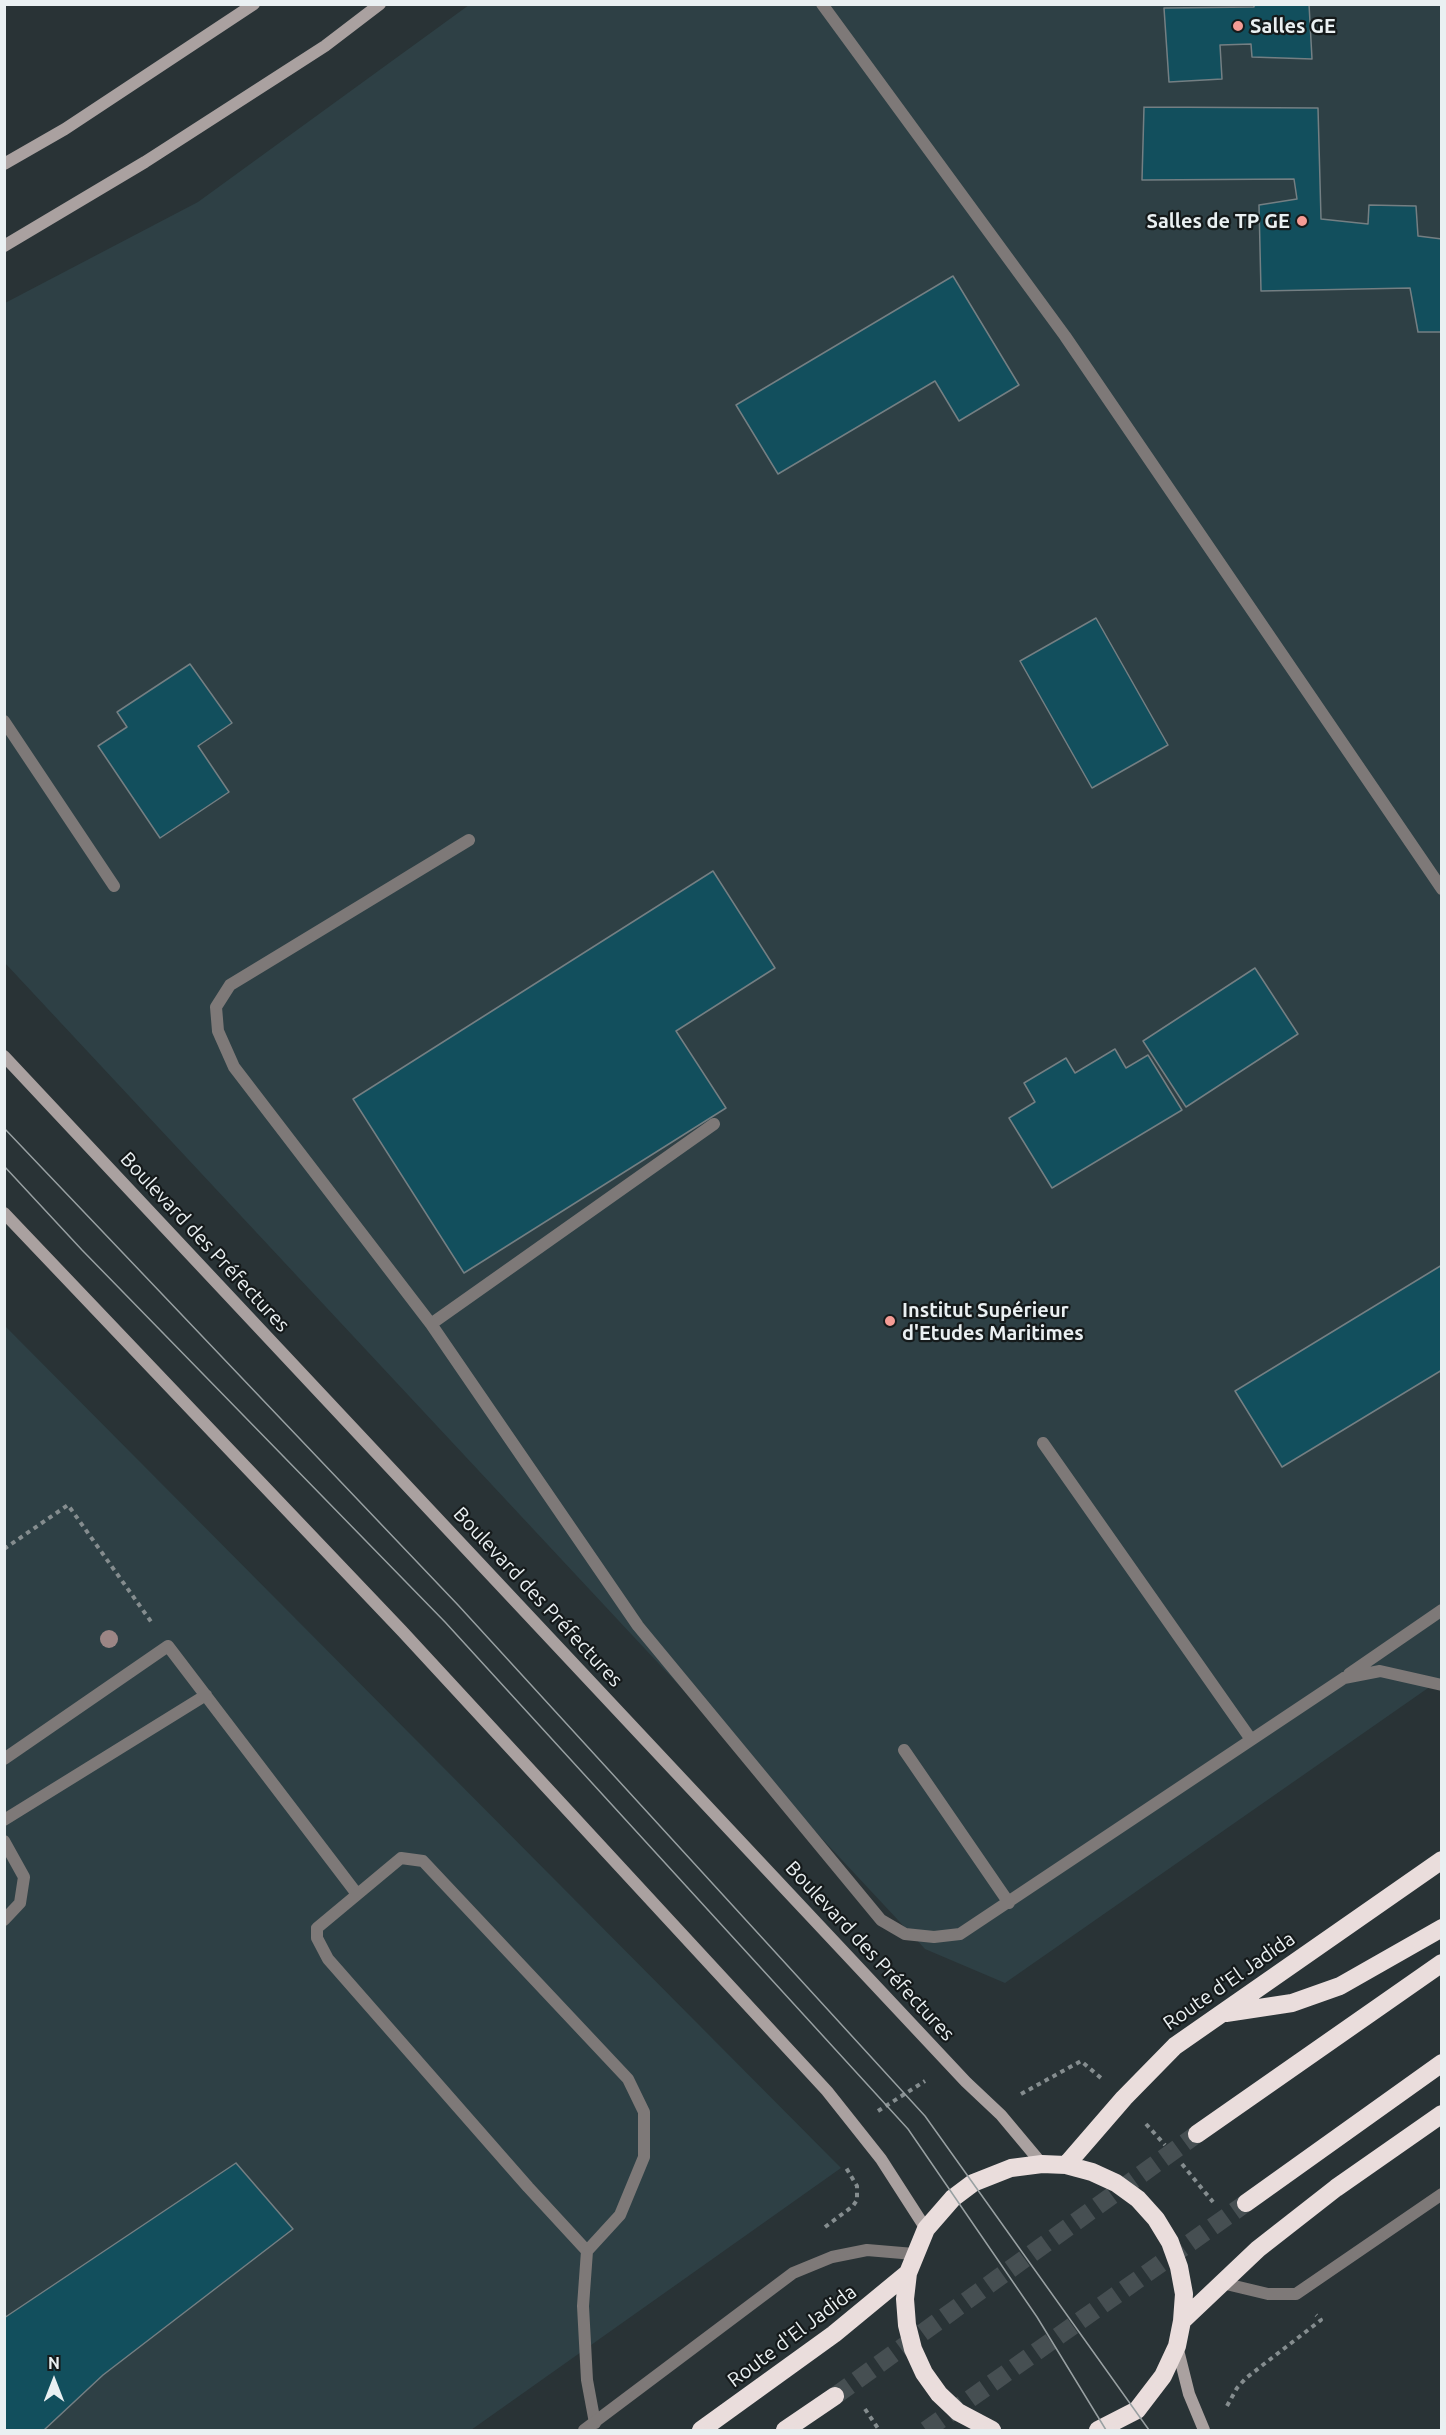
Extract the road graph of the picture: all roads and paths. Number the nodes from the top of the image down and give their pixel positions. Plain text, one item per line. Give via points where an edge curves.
1 (254, 4) edge
2 (380, 4) edge
3 (822, 4) edge
4 (4, 164) edge
5 (4, 246) edge
6 (4, 721) edge
7 (469, 840) dead end
8 (114, 886) dead end
9 (1442, 889) edge
10 (4, 1056) edge
11 (714, 1124) dead end
12 (4, 1213) edge
13 (431, 1324) junction
14 (1043, 1443) dead end
15 (4, 1549) edge
16 (1442, 1610) edge
17 (168, 1646) junction
18 (1344, 1678) junction
19 (1442, 1685) edge
20 (206, 1695) junction
21 (1250, 1738) junction
22 (904, 1750) dead end
23 (4, 1759) edge
24 (4, 1820) edge
25 (4, 1841) edge
26 (1442, 1860) edge
27 (357, 1894) junction
28 (1009, 1903) junction
29 (4, 1920) edge
30 (1442, 1928) edge
31 (1442, 1963) edge
32 (1219, 2014) junction
33 (1442, 2063) edge
34 (1442, 2114) edge
35 (1197, 2134) tunnel mouth
36 (1042, 2164) junction
37 (1066, 2165) junction
38 (1442, 2194) edge
39 (1246, 2203) tunnel mouth
40 (926, 2229) junction
41 (587, 2251) junction
42 (914, 2254) junction
43 (908, 2273) junction
44 (1222, 2283) junction
45 (1296, 2294) junction
46 (1182, 2320) junction
47 (1177, 2346) junction
48 (835, 2396) tunnel mouth
49 (1225, 2413) dead end
50 (595, 2423) junction
51 (584, 2430) edge
52 (701, 2430) edge
53 (785, 2430) edge
54 (992, 2430) edge
55 (1098, 2430) edge
56 (1204, 2430) edge

1 - 4 street via 65,129
2 - 5 street via 325,46 145,162
3 - 9 street via 1072,345
6 - 8 street
7 - 13 street via 230,985 216,1006 218,1031 234,1067
10 - 36 street, Boulevard des Préfectures via 1001,2115
11 - 13 street
12 - 40 street via 402,1631 827,2091 881,2159
13 - 28 street via 638,1626 881,1920 905,1934 960,1934
14 - 21 street
15 - 17 path via 69,1505
16 - 18 street
17 - 20 street
17 - 23 street
18 - 19 street via 1380,1671
18 - 21 street
20 - 24 street
20 - 27 street
21 - 28 street
22 - 28 street
25 - 29 street via 24,1877 20,1903
26 - 32 highway, Route d'El Jadida
27 - 41 street via 317,1928 317,1938 328,1959
27 - 41 street via 400,1858 423,1861 628,2079 644,2112 644,2157 620,2215
30 - 32 highway via 1340,1986 1292,2003
31 - 35 highway
32 - 37 highway, Route d'El Jadida via 1175,2046
33 - 39 highway
34 - 44 highway via 1336,2188 1258,2249
36 - 37 highway
36 - 40 highway via 1011,2168 973,2183 953,2198
37 - 46 highway via 1116,2183 1156,2219 1179,2267 1184,2294
38 - 45 street
40 - 42 highway
41 - 50 street via 583,2306 587,2380
42 - 43 highway
42 - 50 street via 867,2250 832,2257 793,2273
43 - 52 highway, Route d'El Jadida via 834,2334
43 - 54 highway via 907,2325 924,2373 958,2412
44 - 45 street via 1268,2294
44 - 46 highway
45 - 49 path via 1322,2320 1246,2378
46 - 47 highway
47 - 55 highway via 1163,2376 1137,2410
47 - 56 street via 1189,2394
48 - 53 highway
50 - 51 street

